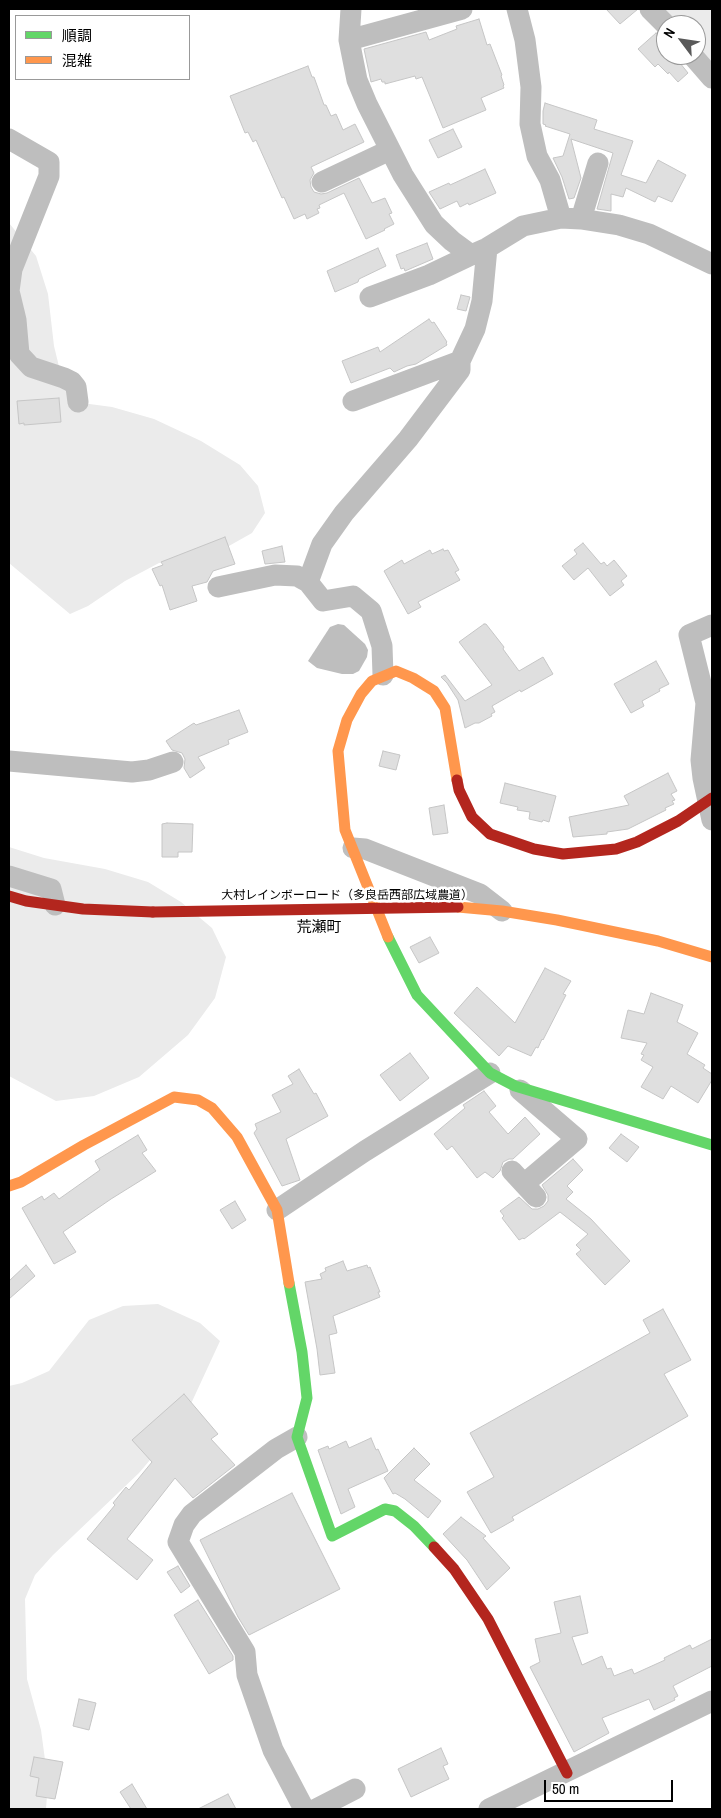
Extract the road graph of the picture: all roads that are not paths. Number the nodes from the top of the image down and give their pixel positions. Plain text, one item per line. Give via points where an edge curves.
1 (351, 9) edge
2 (462, 9) edge
3 (517, 9) edge
4 (350, 40) junction
5 (701, 65) edge
6 (712, 78) edge
7 (9, 139) edge
8 (390, 150) junction
9 (598, 163) dead end
10 (322, 182) dead end
11 (571, 218) junction
12 (479, 252) junction
13 (712, 264) edge
14 (370, 297) dead end
15 (460, 361) junction
16 (353, 401) dead end
17 (78, 402) dead end
18 (308, 582) junction
19 (218, 586) dead end
20 (712, 625) edge
21 (383, 675) junction
22 (9, 761) edge
23 (173, 762) dead end
24 (711, 806) edge
25 (354, 848) junction
26 (9, 876) edge
27 (9, 896) edge
28 (55, 905) junction
29 (502, 911) junction
30 (712, 958) edge
31 (490, 1073) junction
32 (515, 1086) junction
33 (712, 1145) edge
34 (524, 1184) dead end
35 (9, 1186) edge
36 (277, 1210) junction
37 (297, 1437) junction
38 (712, 1701) edge
39 (567, 1773) junction
40 (355, 1789) dead end
41 (304, 1809) edge
42 (316, 1809) edge
43 (489, 1809) edge

1 - 4 street
2 - 4 street
3 - 11 street via 525,40 531,87 530,124 537,156
4 - 8 street via 357,80
5 - 6 street
7 - 17 street via 49,162 49,176 12,270 9,291 19,354 31,367 72,382
8 - 10 street
8 - 12 street via 434,224 452,241
9 - 11 street
11 - 12 street via 523,226
11 - 13 street via 649,234
12 - 14 street via 430,275
12 - 15 street via 482,301 475,329
15 - 16 street
15 - 18 street via 460,370 408,439 344,513 322,544
18 - 19 street via 297,576 275,575
18 - 21 street via 323,601 353,596 371,611 382,646
20 - 24 street via 689,635 706,703 701,760
21 - 24 street via 396,670 413,678 434,692 445,708 459,790 472,816 490,834 534,849 563,854 616,849 638,842
21 - 25 street via 372,681 361,694 347,720 338,751 345,830
22 - 23 street via 132,772
25 - 29 street via 365,849 480,894
25 - 31 street via 384,930 417,995
26 - 28 street via 51,889
27 - 28 street, 大村レインボーロード（多良岳西部広域農道）
28 - 29 street, 大村レインボーロード（多良岳西部広域農道）, bridge via 153,912 458,907
29 - 30 street, 大村レインボーロード（多良岳西部広域農道） via 658,941
31 - 32 street
31 - 36 street
32 - 33 street
32 - 34 street via 577,1139
35 - 36 street via 174,1098 198,1100 212,1108 236,1137
36 - 37 street via 307,1398
37 - 39 street via 332,1536 385,1509 395,1511 414,1526 454,1569 488,1619
37 - 41 street via 276,1449 192,1514 178,1542 245,1652 247,1675 273,1750
38 - 39 street
39 - 43 street
40 - 42 street

